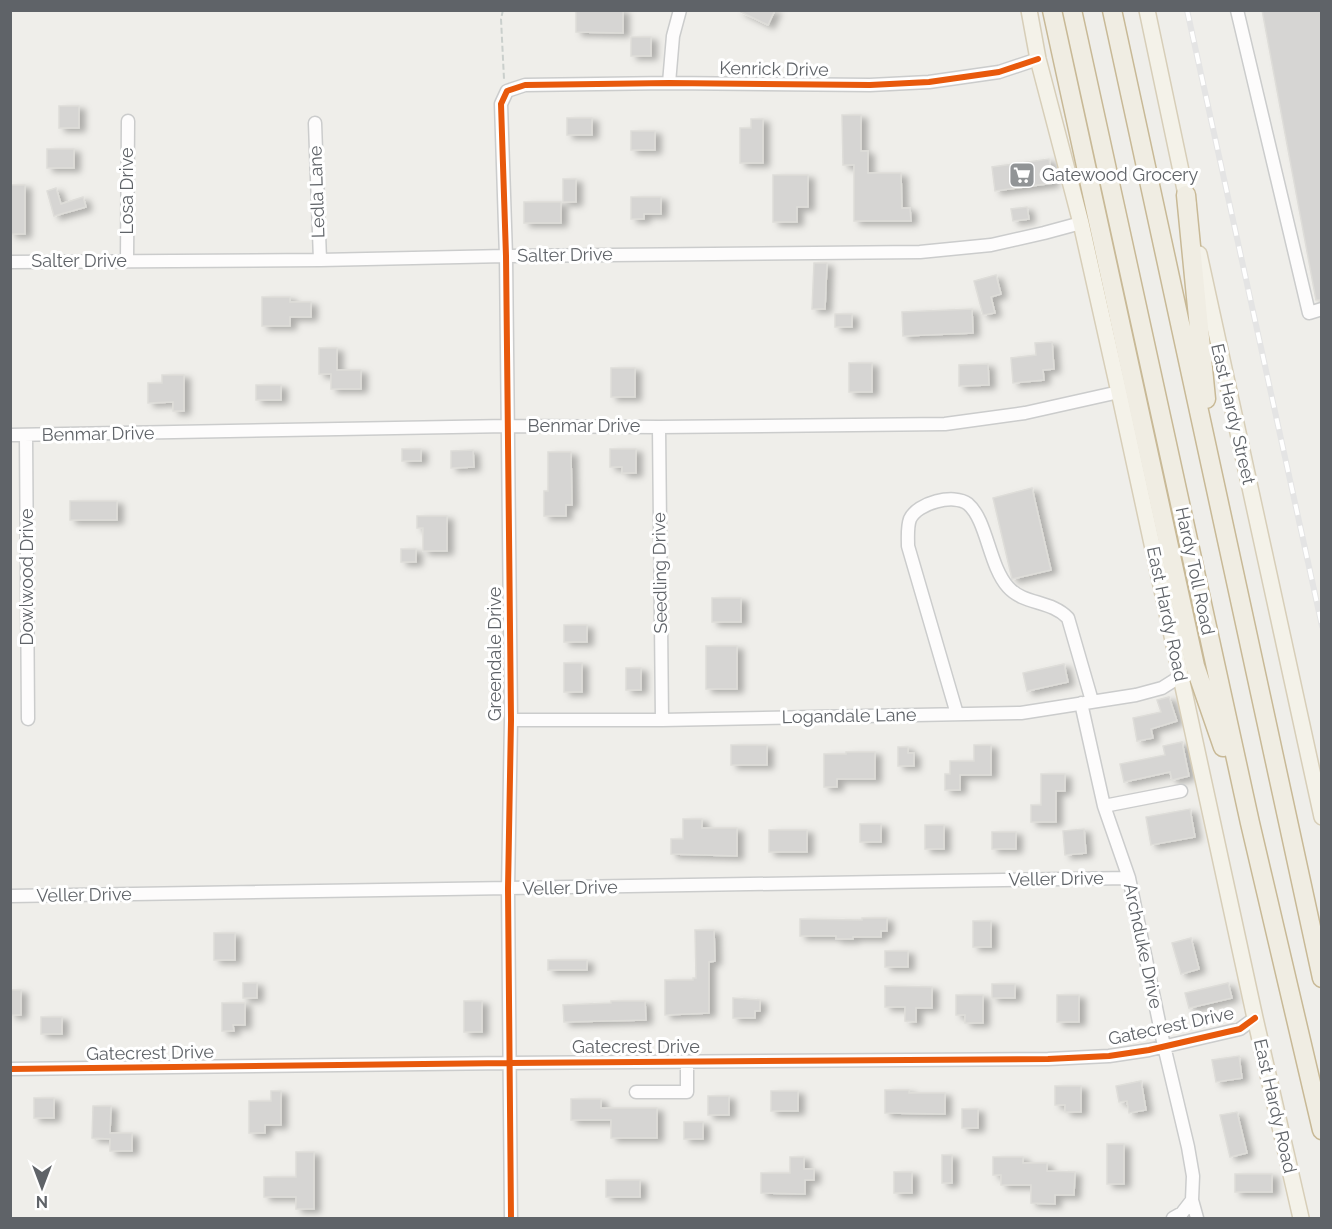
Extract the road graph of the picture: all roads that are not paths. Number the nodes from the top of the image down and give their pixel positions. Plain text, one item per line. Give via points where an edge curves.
1 (680, 10) edge
2 (1029, 10) edge
3 (1052, 10) edge
4 (1066, 10) edge
5 (1072, 10) edge
6 (1112, 10) edge
7 (1147, 10) edge
8 (1236, 10) edge
9 (1082, 56) junction
10 (1038, 59) junction
11 (669, 82) junction
12 (507, 91) joint
13 (128, 121) dead end
14 (315, 123) dead end
15 (1186, 195) junction
16 (1081, 223) junction
17 (506, 256) junction
18 (320, 260) junction
19 (127, 261) junction
20 (10, 262) edge
21 (1322, 309) edge
22 (1119, 392) junction
23 (508, 426) junction
24 (659, 427) junction
25 (10, 435) edge
26 (26, 435) junction
27 (1213, 476) junction
28 (1180, 676) junction
29 (1087, 702) junction
30 (957, 714) junction
31 (28, 719) dead end
32 (511, 720) junction
33 (662, 720) junction
34 (1180, 791) dead end
35 (1104, 806) junction
36 (1322, 817) edge
37 (1250, 823) junction
38 (1129, 878) junction
39 (508, 889) junction
40 (10, 896) edge
41 (1322, 978) edge
42 (1255, 1018) junction
43 (1164, 1046) junction
44 (687, 1062) junction
45 (509, 1063) junction
46 (10, 1069) edge
47 (636, 1092) dead end
48 (1322, 1130) edge
49 (1192, 1200) junction
50 (511, 1218) edge
51 (1173, 1218) edge
52 (1197, 1218) edge
53 (1301, 1218) edge

1 - 11 street
2 - 10 main road, East Hardy Road
3 - 37 highway via 1195,666
4 - 9 highway
5 - 9 highway, Hardy Toll Road
6 - 27 highway, Hardy Toll Road
7 - 15 main road, East Hardy Street
8 - 21 street via 1309,313
9 - 37 highway, Hardy Toll Road
10 - 11 street, Kenrick Drive via 999,72 870,85
10 - 16 main road, East Hardy Road
11 - 12 street, Kenrick Drive via 525,85
12 - 17 street, Greendale Drive via 501,104
13 - 19 street, Losa Drive
14 - 18 street, Ledla Lane
15 - 27 highway
15 - 36 main road, East Hardy Street
16 - 17 street, Salter Drive via 956,250
16 - 22 main road, East Hardy Road
17 - 18 street, Salter Drive
17 - 23 street, Greendale Drive
18 - 19 street, Salter Drive
19 - 20 street, Salter Drive
22 - 24 street, Benmar Drive via 1025,413 945,424
22 - 28 main road, East Hardy Road
23 - 24 street, Benmar Drive
23 - 26 street, Benmar Drive
23 - 32 street, Greendale Drive
24 - 33 street, Seedling Drive
25 - 26 street, Benmar Drive
26 - 31 street, Dowlwood Drive
27 - 41 highway, Hardy Toll Road
28 - 29 street, Logandale Lane via 1162,688
28 - 42 main road, East Hardy Road
29 - 30 street, Logandale Lane via 1021,713
29 - 30 street, Archduke Drive via 1068,618 1046,604 1017,595 1008,586 998,572 977,517 969,505 952,500 917,510 910,518 908,546
29 - 35 street, Archduke Drive
30 - 33 street, Logandale Lane
32 - 33 street, Logandale Lane
32 - 39 street, Greendale Drive
34 - 35 street
35 - 38 street, Archduke Drive
37 - 48 highway, Hardy Toll Road
38 - 39 street, Veller Drive
38 - 43 street, Archduke Drive
39 - 40 street, Veller Drive
39 - 45 street, Greendale Drive
42 - 43 street, Gatecrest Drive via 1240,1029
42 - 53 main road, East Hardy Road
43 - 44 street, Gatecrest Drive via 1109,1056 1048,1059
43 - 49 street, Archduke Drive via 1188,1147
44 - 45 street, Gatecrest Drive
44 - 47 street via 687,1092
45 - 46 street, Gatecrest Drive
45 - 50 street, Greendale Drive
49 - 51 street via 1182,1214
49 - 52 street, Archduke Drive

